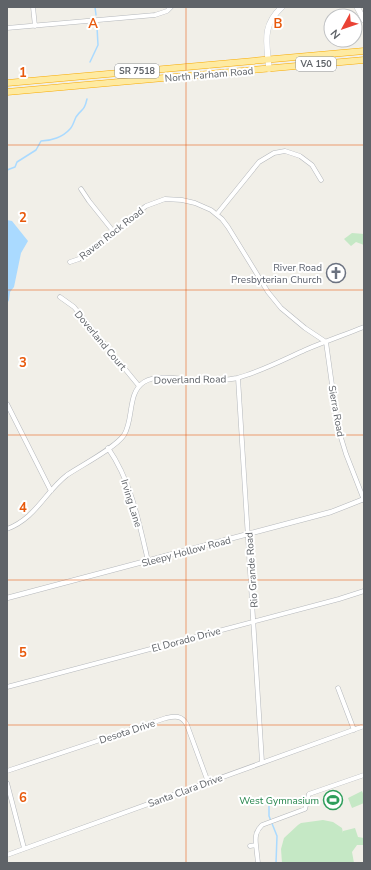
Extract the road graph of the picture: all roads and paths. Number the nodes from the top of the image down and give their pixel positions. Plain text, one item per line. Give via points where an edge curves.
1 (33, 7) edge
2 (171, 7) edge
3 (282, 7) edge
4 (357, 7) edge
5 (364, 20) edge
6 (35, 26) junction
7 (7, 28) edge
8 (364, 51) edge
9 (268, 60) junction
10 (364, 60) edge
11 (268, 69) junction
12 (7, 84) edge
13 (7, 92) edge
14 (321, 180) dead end
15 (82, 189) dead end
16 (217, 214) junction
17 (113, 231) junction
18 (70, 262) dead end
19 (60, 297) dead end
20 (364, 327) edge
21 (326, 342) junction
22 (238, 378) junction
23 (139, 386) junction
24 (7, 404) edge
25 (108, 448) junction
26 (50, 491) junction
27 (364, 500) edge
28 (7, 529) edge
29 (248, 534) junction
30 (148, 561) junction
31 (364, 591) edge
32 (7, 598) edge
33 (254, 621) junction
34 (7, 687) edge
35 (338, 688) dead end
36 (364, 726) edge
37 (354, 730) junction
38 (262, 762) junction
39 (7, 771) edge
40 (364, 775) edge
41 (208, 782) junction
42 (7, 783) edge
43 (256, 845) junction
44 (250, 846) dead end
45 (24, 848) junction
46 (7, 855) edge
47 (258, 863) edge

1 - 6 street
2 - 6 street via 155,15
3 - 9 main road via 268,24
4 - 5 main road
6 - 7 street
8 - 9 highway, VA 150
9 - 11 main road
9 - 12 highway, North Parham Road / SR 7518
10 - 11 highway, VA 150
11 - 13 highway, North Parham Road / SR 7518
14 - 16 street via 312,165 300,156 285,151 274,153 259,162
15 - 17 street
16 - 17 street, Raven Rock Road via 191,202 165,199 146,206
16 - 21 street, Raven Rock Road via 276,302 291,317
17 - 18 street, Raven Rock Road via 79,259
19 - 23 street, Doverland Court via 74,307
20 - 21 street, Doverland Road
21 - 22 street, Doverland Road
21 - 27 street, Sierra Road via 338,428
22 - 23 street, Doverland Road via 208,381 155,378
22 - 29 street, Rio Grande Road
23 - 25 street, Doverland Road via 127,431
24 - 26 street
25 - 26 street, Doverland Road via 66,476
25 - 30 street, Irving Lane via 126,481
26 - 28 street, Doverland Road via 26,519
27 - 29 street, Sleepy Hollow Road via 331,512
29 - 30 street, Sleepy Hollow Road
29 - 33 street, Rio Grande Road
30 - 32 street, Sleepy Hollow Road
31 - 33 street, El Dorado Drive via 339,600
33 - 34 street, El Dorado Drive
33 - 38 street, Rio Grande Road
35 - 37 street
36 - 37 street, Santa Clara Drive
37 - 38 street, Santa Clara Drive
38 - 41 street, Santa Clara Drive
39 - 41 street, Desota Drive via 166,718 177,717 183,719 187,725
40 - 43 street via 309,794 305,809 262,825 257,830
41 - 45 street, Santa Clara Drive
42 - 45 street
43 - 44 street
43 - 47 street via 254,857
45 - 46 street, Santa Clara Drive

